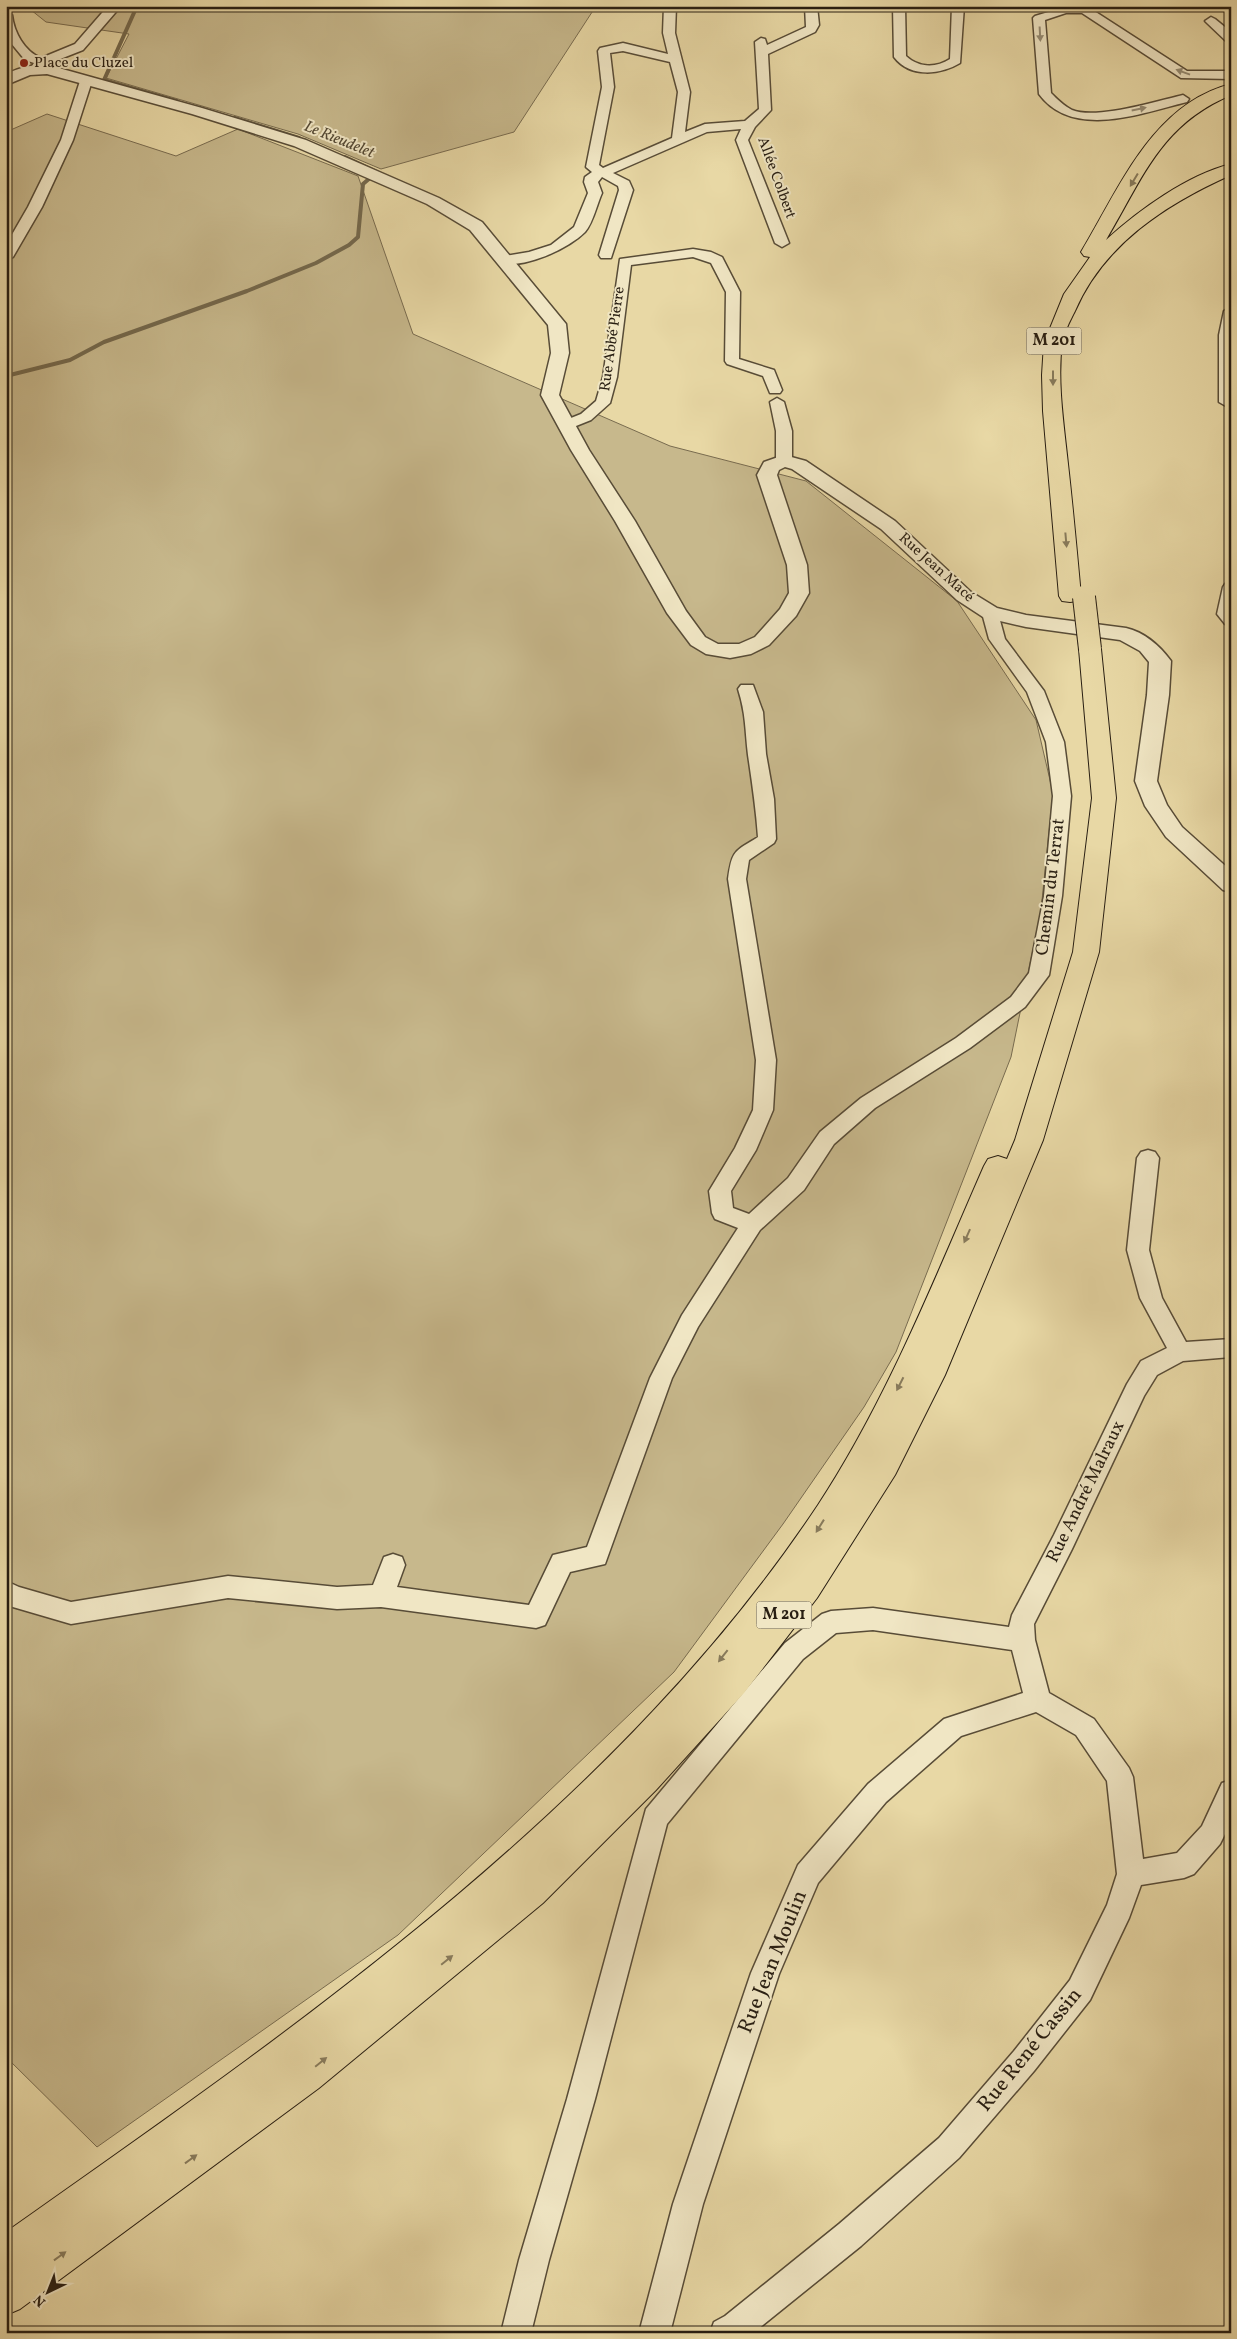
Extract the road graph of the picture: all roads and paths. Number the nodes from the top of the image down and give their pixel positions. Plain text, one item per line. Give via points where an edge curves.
1 (115, 6) edge
2 (670, 6) edge
3 (811, 6) edge
4 (899, 6) edge
5 (958, 6) edge
6 (6, 15) edge
7 (1211, 21) dead end
8 (1231, 39) edge
9 (675, 59) junction
10 (39, 65) junction
11 (1231, 76) edge
12 (6, 81) edge
13 (86, 81) junction
14 (1231, 90) edge
15 (1183, 99) dead end
16 (749, 125) junction
17 (678, 138) junction
18 (1231, 169) edge
19 (600, 172) junction
20 (1231, 179) edge
21 (782, 243) dead end
22 (606, 255) dead end
23 (6, 257) edge
24 (505, 260) junction
25 (1068, 301) junction
26 (1231, 310) edge
27 (1074, 334) dead end
28 (1228, 337) edge
29 (1069, 371) dead end
30 (1226, 402) dead end
31 (566, 425) junction
32 (784, 461) junction
33 (1231, 587) edge
34 (1077, 597) junction
35 (990, 613) junction
36 (1231, 620) edge
37 (1082, 649) junction
38 (747, 689) dead end
39 (1231, 884) edge
40 (1148, 1158) dead end
41 (752, 1224) junction
42 (1231, 1348) edge
43 (1180, 1352) junction
44 (393, 1565) dead end
45 (6, 1592) edge
46 (381, 1596) junction
47 (1022, 1640) junction
48 (1038, 1700) junction
49 (1231, 1792) edge
50 (1131, 1874) junction
51 (6, 2256) edge
52 (6, 2295) edge
53 (516, 2333) edge
54 (654, 2333) edge
55 (725, 2333) edge

1 - 10 street via 79,47
2 - 9 street via 669,33
3 - 16 street via 811,29 762,47 765,110
4 - 5 street via 900,57 910,65 933,69 948,66 956,60
6 - 10 street via 8,31
7 - 8 street
9 - 17 street via 684,92
9 - 19 street via 623,47 604,51 608,87 592,167
10 - 12 street
10 - 13 street
11 -> 15 street via 1185,75 1084,9 1065,10 1040,18 1045,94 1068,112 1079,116 1121,112
13 - 23 street via 67,140 35,207
13 - 24 street via 300,143 433,201 476,226
14 -> 25 highway via 1181,116 1166,132 1074,278
16 - 17 street via 705,128
16 - 21 street, Allée Colbert via 742,140
17 - 19 street
18 - 25 highway, M 201 via 1191,187 1138,220 1088,270
19 - 22 street via 624,184 626,190
19 - 24 street via 592,177 595,194 580,229 548,252
20 - 27 highway, M 201 via 1168,210 1120,249 1086,298
24 - 31 street via 557,324 560,352 550,395
25 -> 34 highway, M 201 via 1054,342 1053,386
26 - 28 street
28 - 30 street
29 - 34 highway, M 201 via 1068,440
31 - 32 street, Rue Abbé Pierre via 586,417 603,403 610,377 625,262 706,255 717,260 733,292 732,361 768,373 784,431
31 - 32 street via 677,613 698,641 712,650 744,650 762,641 789,612 799,593 797,565 767,475 771,466
32 - 35 street, Rue Jean Macé via 799,465 888,525 964,596
33 - 36 street via 1226,614
34 - 37 highway, M 201, bridge
35 - 39 street, Rue Jean Macé via 1126,634 1147,647 1160,661 1146,781 1156,806 1174,832
35 - 41 street, Chemin du Terrat via 997,639 1035,691 1055,742 1062,796 1053,896 1039,974 1018,1002 964,1044 868,1103 827,1138 796,1184
37 -> 51 highway, M 201 via 1088,780 1080,894 1067,965 1038,1064 1006,1147 914,1356 864,1456 802,1554 719,1663 634,1755 491,1889 351,2005
52 -> 37 highway, M 201 via 306,2075 531,1891 663,1758 732,1682 806,1588 884,1466 930,1374 1029,1140 1086,952 1104,798
38 - 41 street via 754,712 767,839 740,857 737,879 766,1060 763,1110 746,1150 720,1191 723,1213
40 - 43 street via 1138,1250 1151,1298
41 - 46 street, Chemin du Terrat via 690,1321 660,1378 596,1556 562,1563 536,1617
42 - 43 street, Rue André Malraux
43 - 47 street, Rue André Malraux via 1149,1368 1134,1391 1081,1506 1021,1623
44 - 46 street
45 - 46 street via 71,1613 228,1587 337,1598
47 - 48 street, Rue André Malraux
47 - 53 street via 873,1619 831,1622 794,1651 655,1818
48 - 50 street, Rue René Cassin via 1085,1727 1120,1777
48 - 54 street, Rue Jean Moulin via 953,1728 877,1793 808,1874 765,1973 688,2204
49 - 50 street via 1211,1834 1184,1865
50 - 55 street, Rue René Cassin via 1119,1909 1080,1990 949,2148 850,2235

